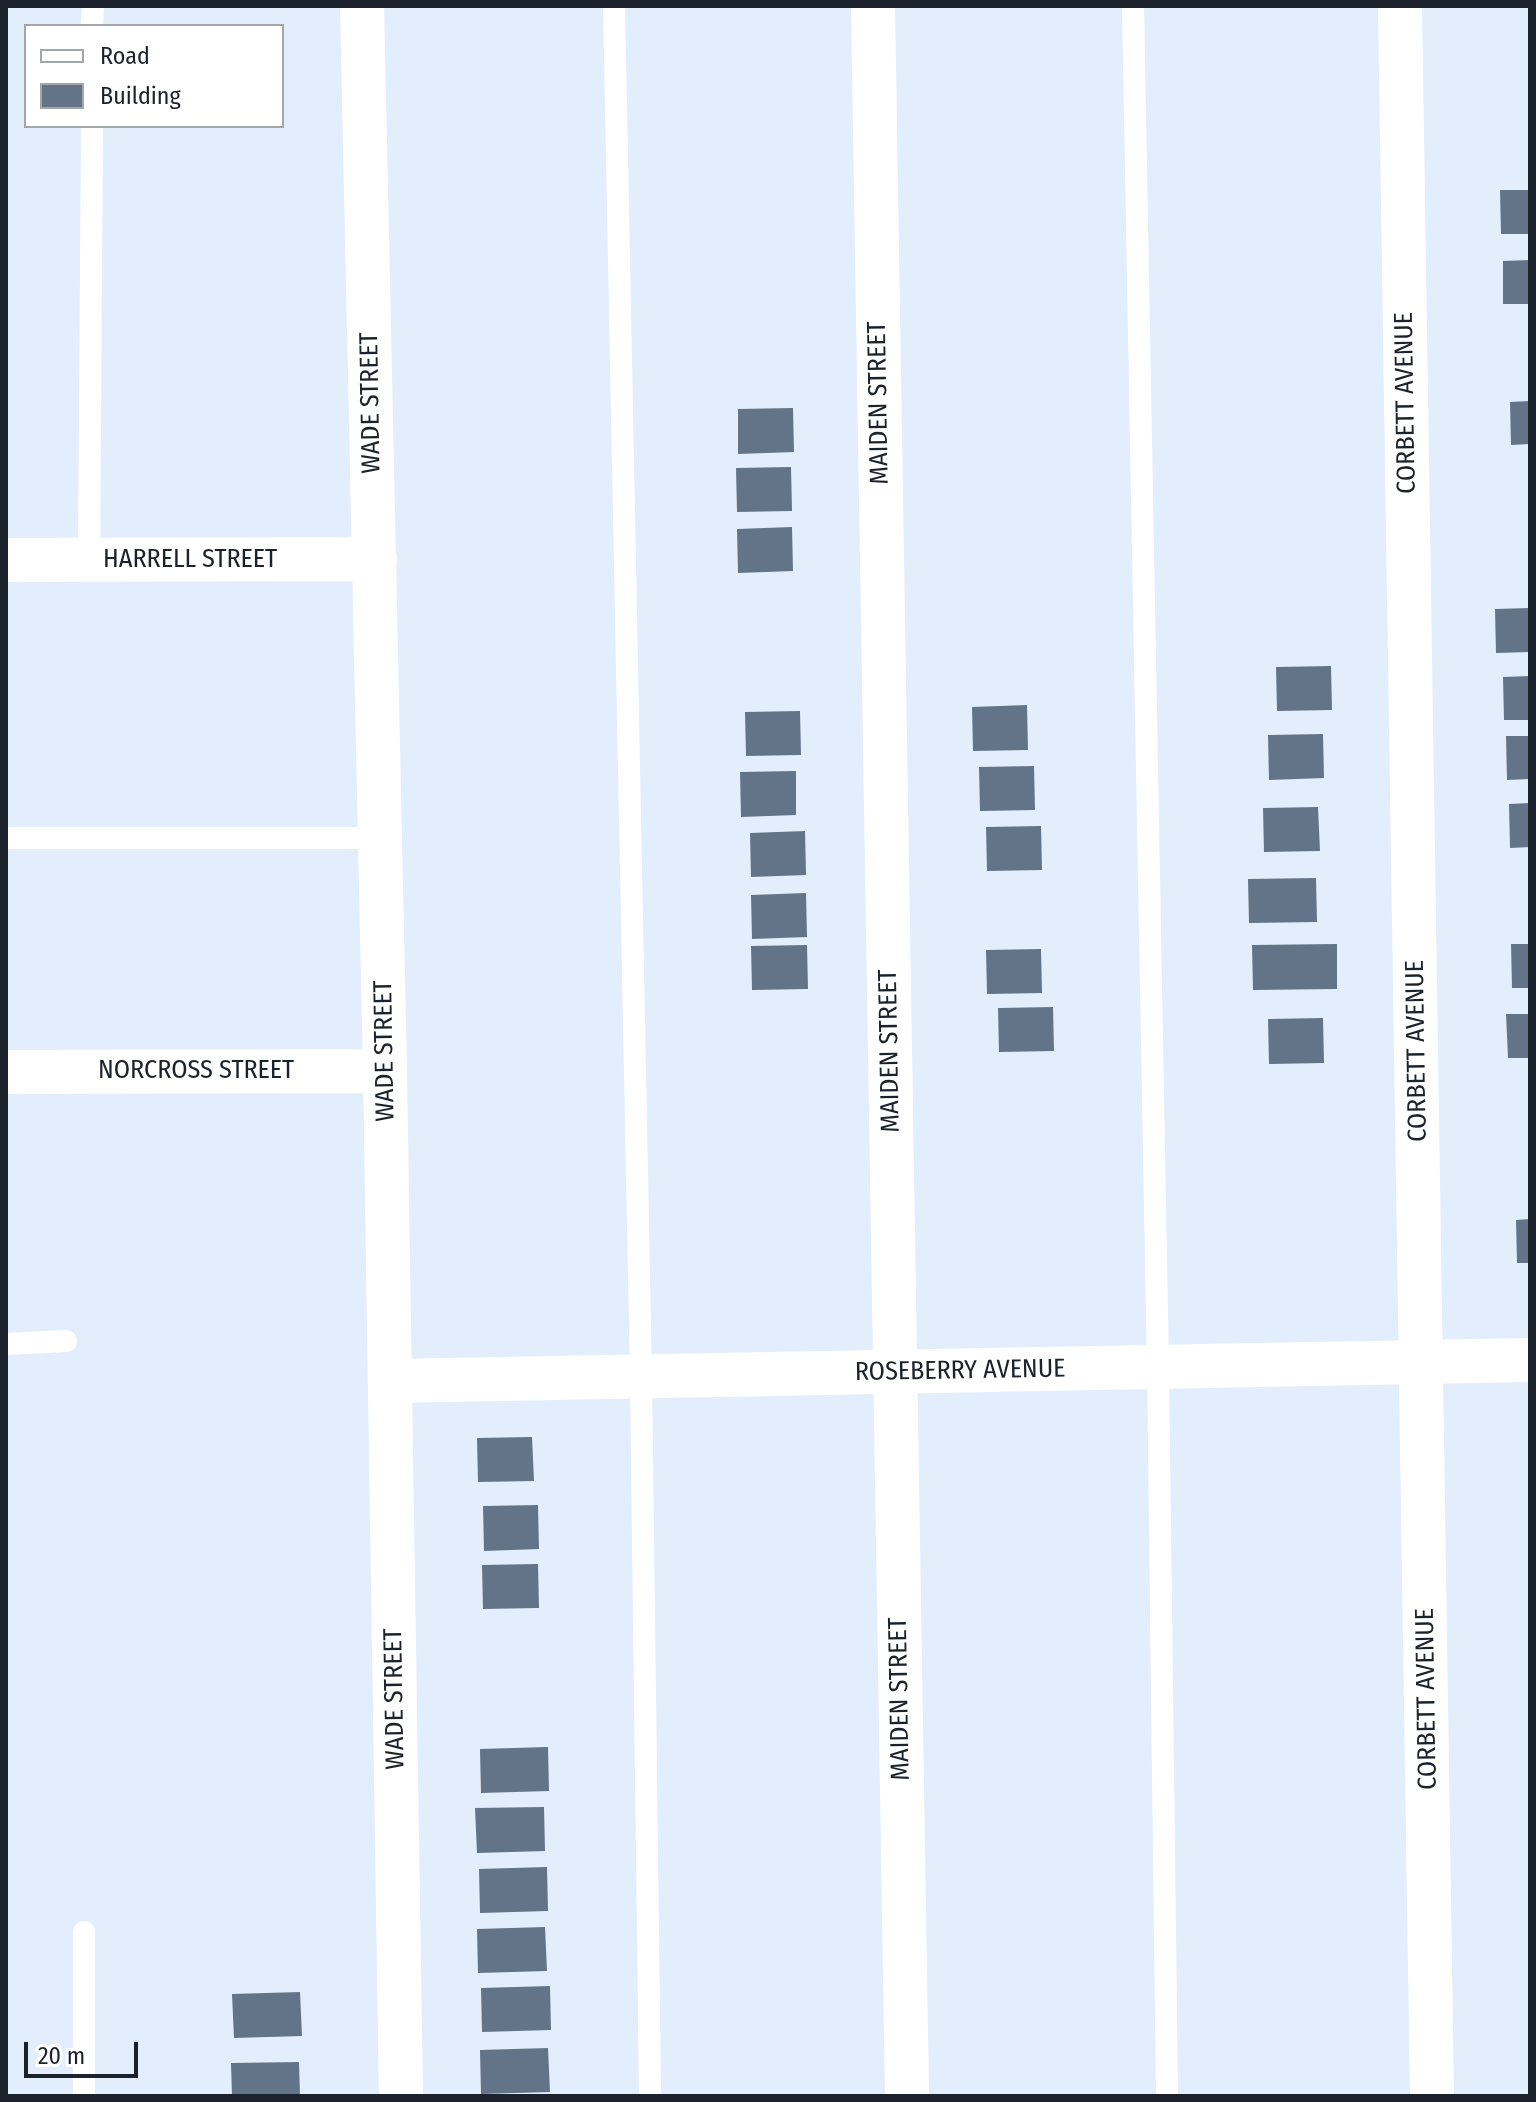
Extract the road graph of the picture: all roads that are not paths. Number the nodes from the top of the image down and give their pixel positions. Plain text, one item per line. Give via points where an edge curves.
1 (362, 6) edge
2 (614, 6) edge
3 (873, 6) edge
4 (1133, 6) edge
5 (1400, 6) edge
6 (92, 128) edge
7 (375, 559) junction
8 (6, 560) edge
9 (89, 560) junction
10 (6, 838) edge
11 (381, 838) junction
12 (385, 1071) junction
13 (6, 1072) edge
14 (66, 1341) dead end
15 (6, 1344) edge
16 (1530, 1360) edge
17 (1422, 1362) junction
18 (1158, 1367) junction
19 (895, 1372) junction
20 (641, 1377) junction
21 (391, 1381) junction
22 (84, 1932) dead end
23 (84, 2096) edge
24 (401, 2096) edge
25 (650, 2096) edge
26 (907, 2096) edge
27 (1167, 2096) edge
28 (1432, 2096) edge

1 - 7 street, WADE STREET
2 - 20 lane
3 - 19 street, MAIDEN STREET
4 - 18 lane
5 - 17 street, CORBETT AVENUE
6 - 9 lane
7 - 9 street, HARRELL STREET
7 - 11 street, WADE STREET
8 - 9 street, HARRELL STREET
10 - 11 lane
11 - 12 street, WADE STREET
12 - 13 street, NORCROSS STREET
12 - 21 street, WADE STREET
14 - 15 lane
16 - 17 street, ROSEBERRY AVENUE
17 - 18 street, ROSEBERRY AVENUE
17 - 28 street, CORBETT AVENUE
18 - 19 street, ROSEBERRY AVENUE
18 - 27 lane
19 - 20 street, ROSEBERRY AVENUE
19 - 26 street, MAIDEN STREET
20 - 21 street, ROSEBERRY AVENUE
20 - 25 lane
21 - 24 street, WADE STREET
22 - 23 lane

